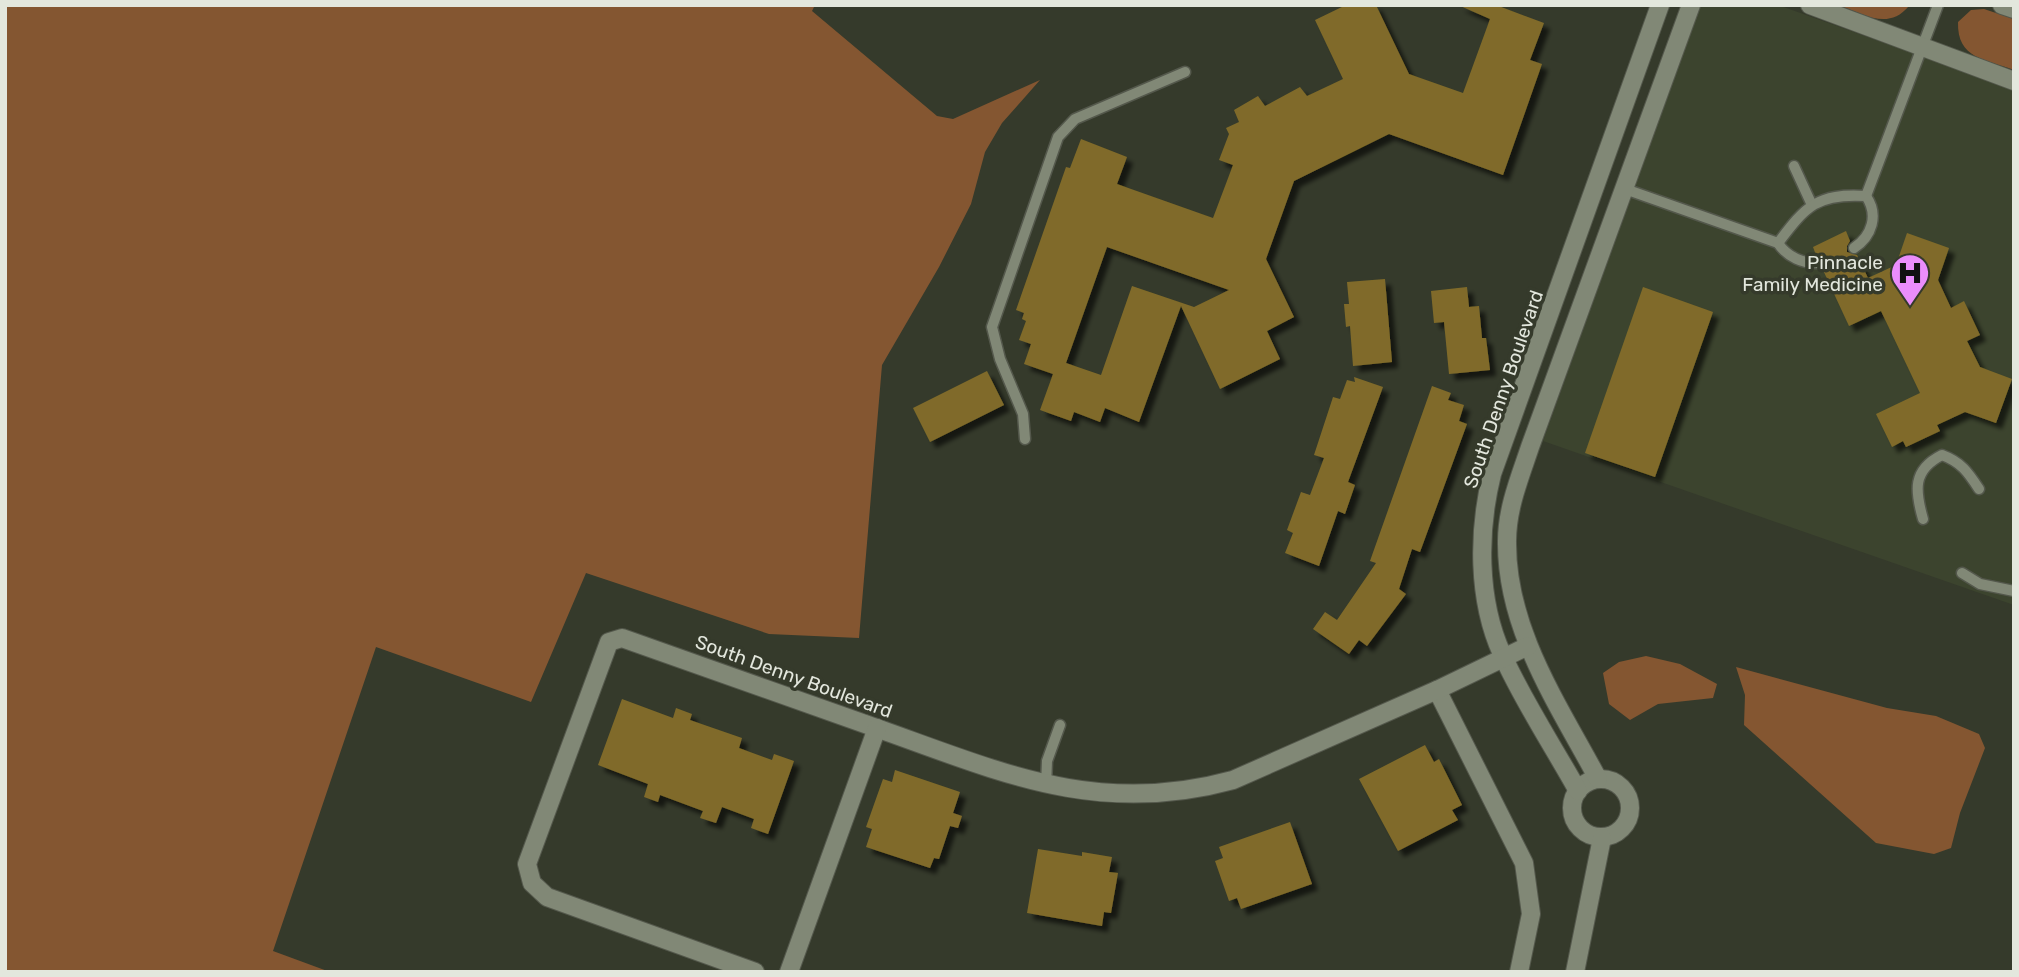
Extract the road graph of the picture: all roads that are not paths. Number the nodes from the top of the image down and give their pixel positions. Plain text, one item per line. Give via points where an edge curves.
1 (1660, 5) edge
2 (1691, 5) edge
3 (1810, 5) edge
4 (1938, 5) edge
5 (2002, 5) edge
6 (2014, 9) edge
7 (1645, 47) junction
8 (1923, 47) junction
9 (1673, 56) junction
10 (1185, 72) dead end
11 (2014, 80) edge
12 (1794, 166) dead end
13 (1598, 180) junction
14 (1625, 189) junction
15 (1866, 196) junction
16 (1811, 203) junction
17 (1778, 243) junction
18 (1854, 248) dead end
19 (1820, 263) dead end
20 (1025, 439) dead end
21 (1979, 489) dead end
22 (1923, 519) dead end
23 (1962, 573) dead end
24 (2014, 591) edge
25 (1528, 646) junction
26 (1504, 657) junction
27 (1437, 690) junction
28 (1060, 725) dead end
29 (877, 728) junction
30 (1598, 779) junction
31 (1046, 786) junction
32 (1578, 791) junction
33 (1602, 838) junction
34 (755, 972) edge
35 (789, 972) edge
36 (1519, 972) edge
37 (1575, 972) edge

1 - 7 street, South Denny Boulevard
2 - 9 street
3 - 8 street
4 - 8 lane
5 - 6 street
7 - 9 street
7 - 13 street, South Denny Boulevard
8 - 11 street
8 - 15 lane
9 - 14 street
10 - 20 lane via 1075,119 1058,137 992,327 1023,414
12 - 16 lane
13 - 14 street
13 - 26 street, South Denny Boulevard via 1485,502 1485,580 1489,612
14 - 17 lane
14 - 25 street via 1511,506 1507,540 1510,584
15 - 16 lane via 1835,196
15 - 18 lane via 1874,220 1863,242
16 - 17 lane
17 - 19 lane via 1784,253
21 - 22 lane via 1956,460 1942,455 1928,461 1919,472 1915,492
23 - 24 lane via 1980,584
25 - 26 street, South Denny Boulevard
25 - 30 street
26 - 27 street, South Denny Boulevard
26 - 32 street, South Denny Boulevard
27 - 31 street, South Denny Boulevard via 1276,763 1198,789 1101,794
27 - 36 street via 1524,863 1531,914
28 - 31 lane via 1047,761
29 - 31 street, South Denny Boulevard
29 - 34 street, South Denny Boulevard via 622,638 609,642 527,864 532,883 547,897
29 - 35 street
30 - 32 street
30 - 33 street via 1624,790 1630,807 1625,825
32 - 33 street via 1572,804 1575,823 1588,835
33 - 37 street

